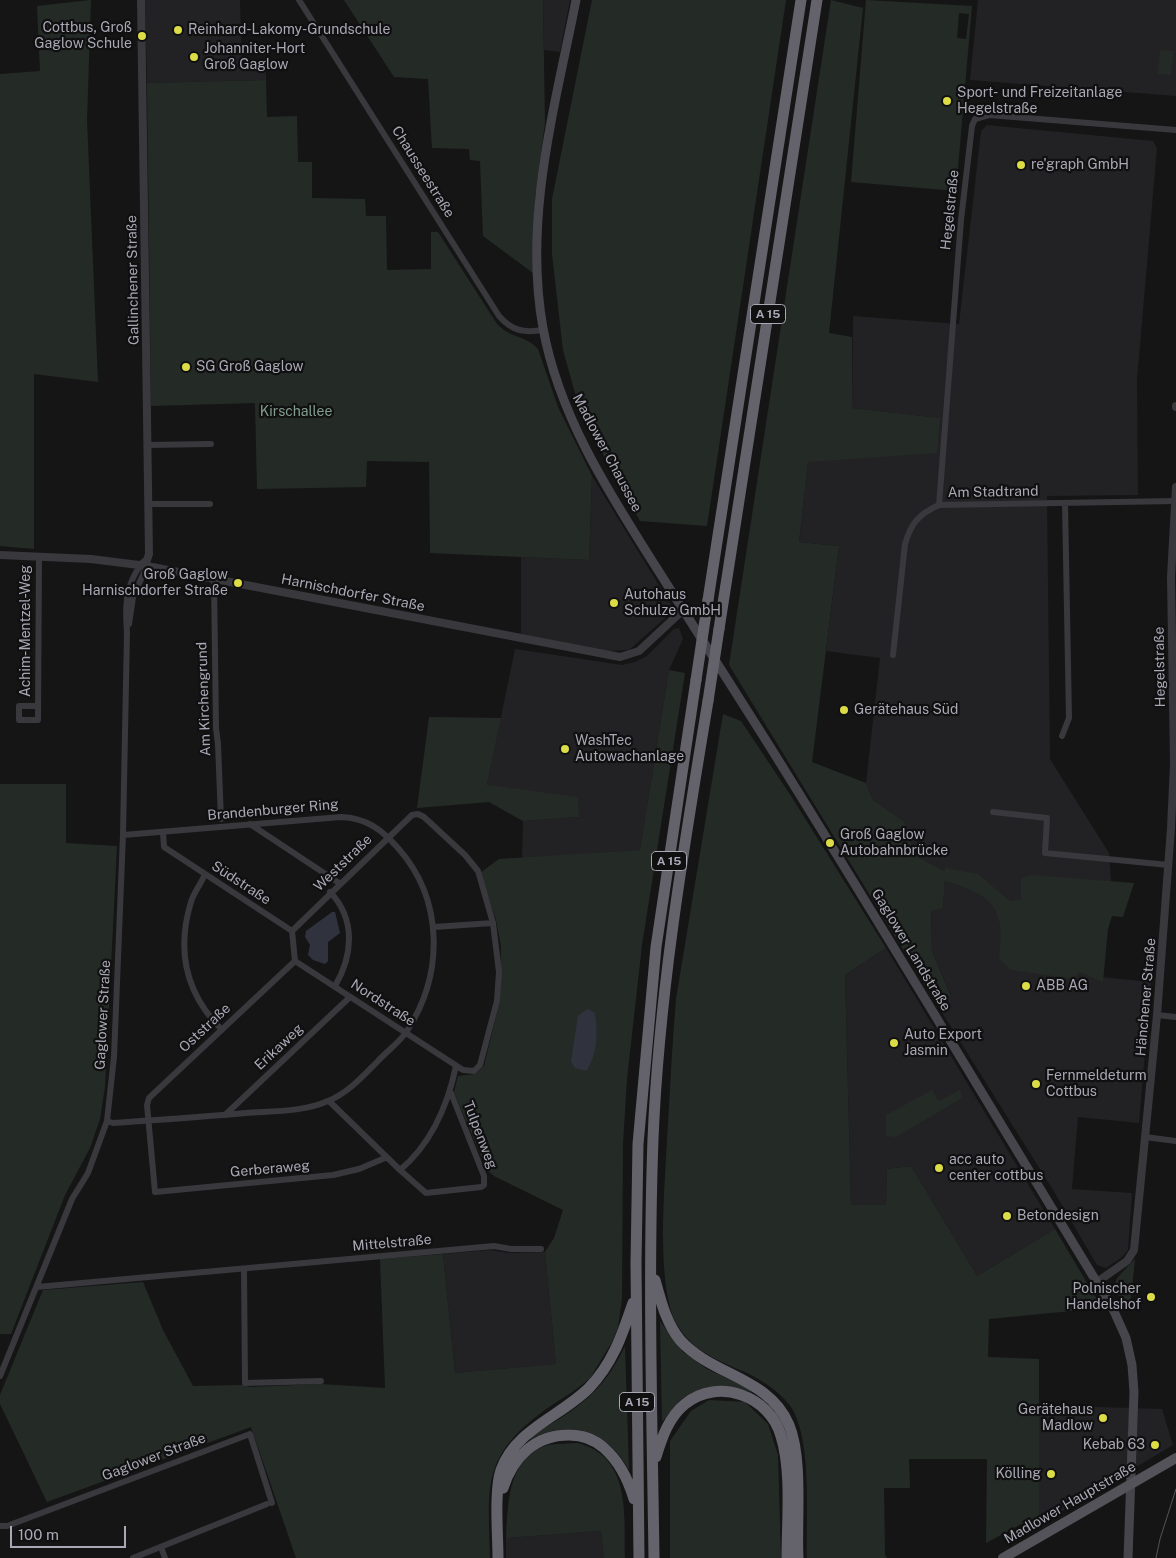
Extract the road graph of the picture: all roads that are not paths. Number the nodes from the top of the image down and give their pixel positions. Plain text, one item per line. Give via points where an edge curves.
1 (141, 0) edge
2 (299, 0) edge
3 (576, 0) edge
4 (801, 0) edge
5 (817, 0) edge
6 (1176, 130) edge
7 (543, 330) junction
8 (211, 444) dead end
9 (147, 445) junction
10 (1176, 487) edge
11 (1176, 501) edge
12 (1065, 503) junction
13 (148, 504) junction
14 (210, 504) dead end
15 (939, 505) junction
16 (0, 555) edge
17 (39, 556) junction
18 (146, 563) junction
19 (214, 578) junction
20 (683, 610) junction
21 (893, 655) dead end
22 (38, 706) dead end
23 (1062, 736) dead end
24 (993, 812) dead end
25 (221, 819) dead end
26 (250, 824) junction
27 (163, 832) junction
28 (123, 835) junction
29 (388, 837) junction
30 (1173, 846) edge
31 (1169, 865) junction
32 (205, 874) junction
33 (339, 883) junction
34 (330, 892) junction
35 (493, 922) junction
36 (434, 927) junction
37 (292, 931) junction
38 (295, 961) junction
39 (335, 986) junction
40 (350, 997) junction
41 (1157, 1015) junction
42 (1176, 1017) edge
43 (222, 1030) junction
44 (406, 1033) junction
45 (456, 1066) junction
46 (451, 1092) junction
47 (328, 1101) junction
48 (225, 1115) junction
49 (107, 1121) junction
50 (149, 1121) junction
51 (1145, 1137) junction
52 (1176, 1141) edge
53 (385, 1158) junction
54 (400, 1170) junction
55 (155, 1192) joint
56 (541, 1249) dead end
57 (651, 1268) junction
58 (244, 1269) junction
59 (1097, 1282) junction
60 (37, 1287) junction
61 (636, 1292) junction
62 (0, 1376) edge
63 (321, 1381) dead end
64 (1176, 1458) edge
65 (653, 1465) junction
66 (1132, 1482) junction
67 (498, 1502) junction
68 (638, 1512) junction
69 (0, 1526) edge
70 (161, 1547) junction
71 (133, 1558) edge
72 (165, 1558) edge
73 (498, 1558) edge
74 (638, 1558) edge
75 (654, 1558) edge
76 (787, 1558) edge
77 (798, 1558) edge
78 (1003, 1558) edge
79 (1128, 1558) edge

1 - 9 street, Gallinchener Straße
2 - 7 street, Chausseestraße via 499,316 511,328 520,331
3 - 7 main road, Madlower Chaussee via 539,199 537,244
4 - 61 highway, A 15, bridge via 656,947 638,1144
5 - 57 highway, A 15, bridge via 688,824 660,1035 653,1137
6 - 15 street, Hegelstraße via 989,115 975,119 961,220
7 - 20 main road, Madlower Chaussee via 554,375 578,434
8 - 9 street
9 - 13 street, Gallinchener Straße
10 - 11 street, Hegelstraße
11 - 12 street, Am Stadtrand
11 - 30 street, Hegelstraße via 1172,577
12 - 15 street, Am Stadtrand
12 - 23 street via 1068,718
13 - 14 street
13 - 18 street, Gallinchener Straße
15 - 21 street, Am Stadtrand via 924,511 909,530 902,563
16 - 17 street, Harnischdorfer Straße
17 - 18 street, Harnischdorfer Straße
17 - 22 street, Achim-Mentzel-Weg
18 - 19 street, Harnischdorfer Straße
18 - 28 street, Gaglower Straße via 133,596 128,632
19 - 20 street, Harnischdorfer Straße via 620,657 645,646
19 - 25 street, Am Kirchengrund
20 - 59 main road, Gaglower Landstraße via 826,836
24 - 31 street via 1047,818 1045,853
26 - 27 street, Brandenburger Ring
26 - 29 street, Brandenburger Ring via 354,817 370,823
26 - 33 street
27 - 28 street, Brandenburger Ring
27 - 32 street, Südstraße via 164,847
28 - 49 street, Gaglower Straße via 114,1057
29 - 33 street, Weststraße
29 - 35 street, Weststraße via 412,815 424,817 478,871
29 - 36 street, Brandenburger Ring via 406,856 422,882
30 - 31 street, Hänchener Straße
31 - 41 street, Hänchener Straße
32 - 37 street, Südstraße
32 - 43 street via 196,890 185,926 186,966 198,1000
33 - 34 street, Weststraße
34 - 37 street, Weststraße
34 - 39 street via 345,915 349,944 348,958
35 - 36 street
35 - 45 street via 499,972 497,1001 480,1065 474,1071
36 - 44 street, Brandenburger Ring via 430,979 418,1013
37 - 38 street
38 - 39 street, Nordstraße
38 - 43 street, Oststraße
39 - 40 street, Nordstraße
40 - 44 street, Nordstraße
40 - 48 street, Erikaweg
41 - 42 street
41 - 51 street, Hänchener Straße
43 - 50 street, Oststraße via 149,1098
44 - 45 street, Nordstraße
44 - 47 street, Brandenburger Ring via 356,1082
45 - 46 street, Tulpenweg
46 - 54 street, Tulpenweg via 432,1131
46 - 54 street, Tulpenweg via 484,1176 484,1185 426,1193
47 - 48 street, Brandenburger Ring via 294,1109
47 - 53 street, Tulpenweg
48 - 50 street, Brandenburger Ring
49 - 50 street, Brandenburger Ring
49 - 60 street, Gaglower Straße via 88,1173 72,1198
50 - 55 street, Oststraße
51 - 52 street
51 - 59 street, Hänchener Straße via 1134,1250 1127,1261
53 - 54 street, Tulpenweg
53 - 55 street, Gerberaweg via 359,1169 324,1176
56 - 58 street, Mittelstraße via 494,1246
57 - 65 highway, A 15
57 - 77 highway via 666,1318 679,1339 706,1361 766,1393 783,1412 796,1452
58 - 60 street, Mittelstraße
58 - 63 street via 245,1383
59 - 66 main road, Gaglower Landstraße via 1126,1338 1132,1365
60 - 62 street, Gaglower Straße
61 - 67 highway via 620,1343 599,1377 576,1400 522,1439 507,1457 499,1477
61 - 68 highway, A 15
64 - 66 main road, Madlower Hauptstraße
65 - 75 highway, A 15
65 - 76 highway via 676,1413 695,1397 730,1392 750,1398 776,1422 784,1449
66 - 78 main road, Madlower Hauptstraße
66 - 79 main road, Gaglower Landstraße
67 - 68 highway via 508,1474 527,1449 549,1437 577,1435 604,1447 624,1470
67 - 73 highway
68 - 74 highway, A 15
69 - 70 street, Gaglower Straße via 250,1434 270,1503
70 - 71 street
70 - 72 street

